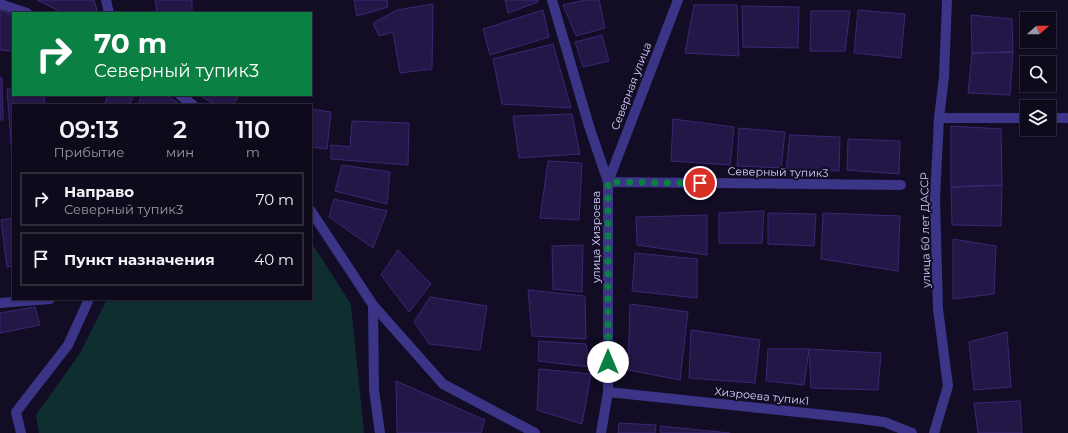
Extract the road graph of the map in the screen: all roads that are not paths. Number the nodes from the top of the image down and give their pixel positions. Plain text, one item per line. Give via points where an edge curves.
1 (106, 0) edge
2 (552, 0) edge
3 (678, 0) edge
4 (947, 0) edge
5 (0, 4) edge
6 (24, 12) edge
7 (109, 12) edge
8 (181, 96) edge
9 (192, 104) edge
10 (939, 118) junction
11 (1020, 118) edge
12 (1056, 118) edge
13 (1068, 118) edge
14 (608, 182) junction
15 (900, 185) dead end
16 (312, 213) edge
17 (38, 300) edge
18 (88, 300) edge
19 (0, 303) edge
20 (373, 305) junction
21 (608, 392) junction
22 (21, 433) edge
23 (380, 433) edge
24 (535, 433) edge
25 (601, 433) edge
26 (912, 433) edge
27 (934, 433) edge

1 - 7 street
2 - 14 street, улица Хизроева
3 - 14 street, Северная улица
4 - 10 street, улица 60 лет ДАССР via 944,77
5 - 6 street
8 - 9 street
10 - 11 street
10 - 27 street, улица 60 лет ДАССР via 935,198 938,309 948,386
12 - 13 street
14 - 15 street, Северный тупик3
14 - 21 street, улица Хизроева
16 - 20 street
17 - 19 street
18 - 22 street via 68,345 16,412
20 - 23 street via 374,390
20 - 24 street via 443,384
21 - 25 street, улица Хизроева
21 - 26 street, Хиэроева тупик1 via 884,422

